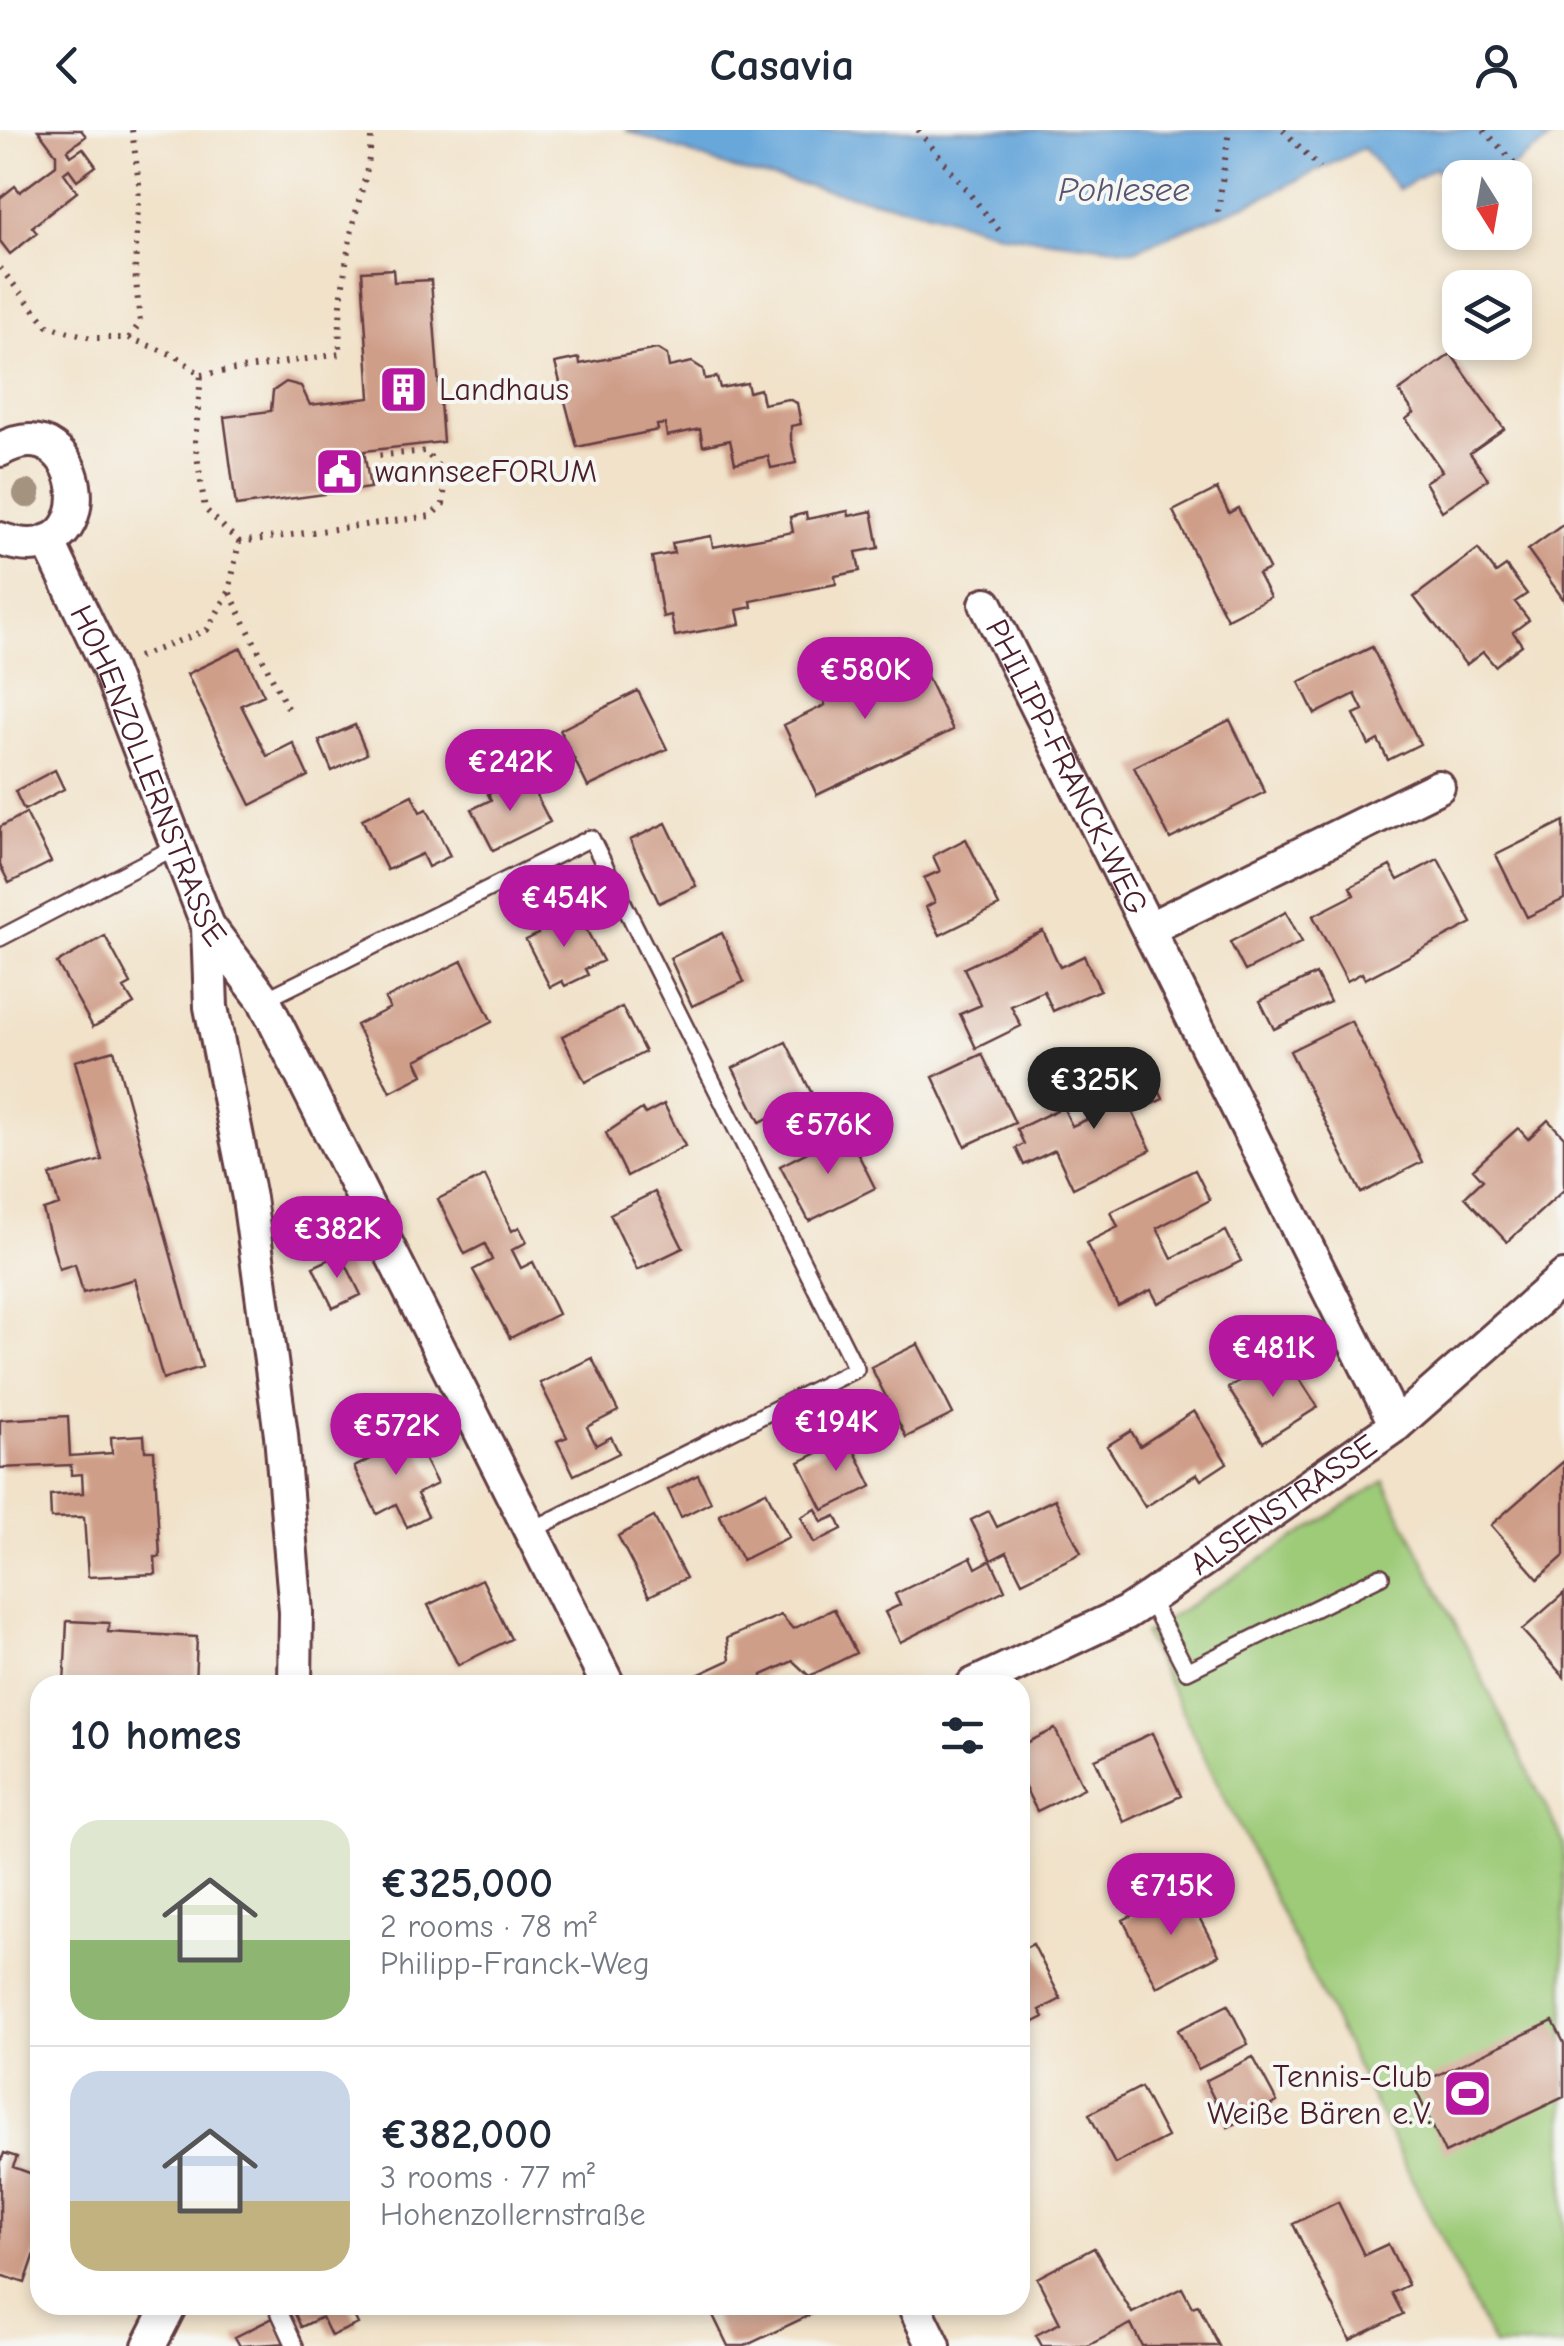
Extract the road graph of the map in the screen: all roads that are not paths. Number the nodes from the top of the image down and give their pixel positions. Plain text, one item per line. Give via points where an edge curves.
1 (0, 450) edge
2 (0, 539) edge
3 (48, 541) junction
4 (986, 604) dead end
5 (1438, 787) dead end
6 (177, 846) junction
7 (208, 926) junction
8 (1150, 928) junction
9 (0, 938) edge
10 (264, 1000) junction
11 (1564, 1277) edge
12 (1396, 1425) junction
13 (530, 1531) junction
14 (1381, 1576) dead end
15 (1149, 1598) junction
16 (295, 1675) edge
17 (603, 1675) edge
18 (995, 1675) edge
19 (165, 2315) edge
20 (281, 2315) edge
21 (919, 2315) edge
22 (148, 2346) edge
23 (295, 2346) edge
24 (934, 2346) edge

1 - 3 street via 40,444 69,464 78,498 73,516
2 - 3 street via 16,545
3 - 6 street, HOHENZOLLERNSTRASSE via 108,666
4 - 8 street, PHILIPP-FRANCK-WEG
5 - 8 street, PHILIPP-FRANCK-WEG
6 - 7 street, HOHENZOLLERNSTRASSE
6 - 9 lane
7 - 10 street, HOHENZOLLERNSTRASSE
7 - 16 street via 211,1007 249,1198 281,1435
8 - 12 street, PHILIPP-FRANCK-WEG
10 - 13 street, HOHENZOLLERNSTRASSE
10 - 13 lane via 590,838 617,891 856,1369
11 - 12 street, ALSENSTRASSE
12 - 15 street, ALSENSTRASSE
13 - 17 street, HOHENZOLLERNSTRASSE
14 - 15 lane via 1186,1671
15 - 18 street, ALSENSTRASSE
19 - 22 street
20 - 23 lane
21 - 24 street

